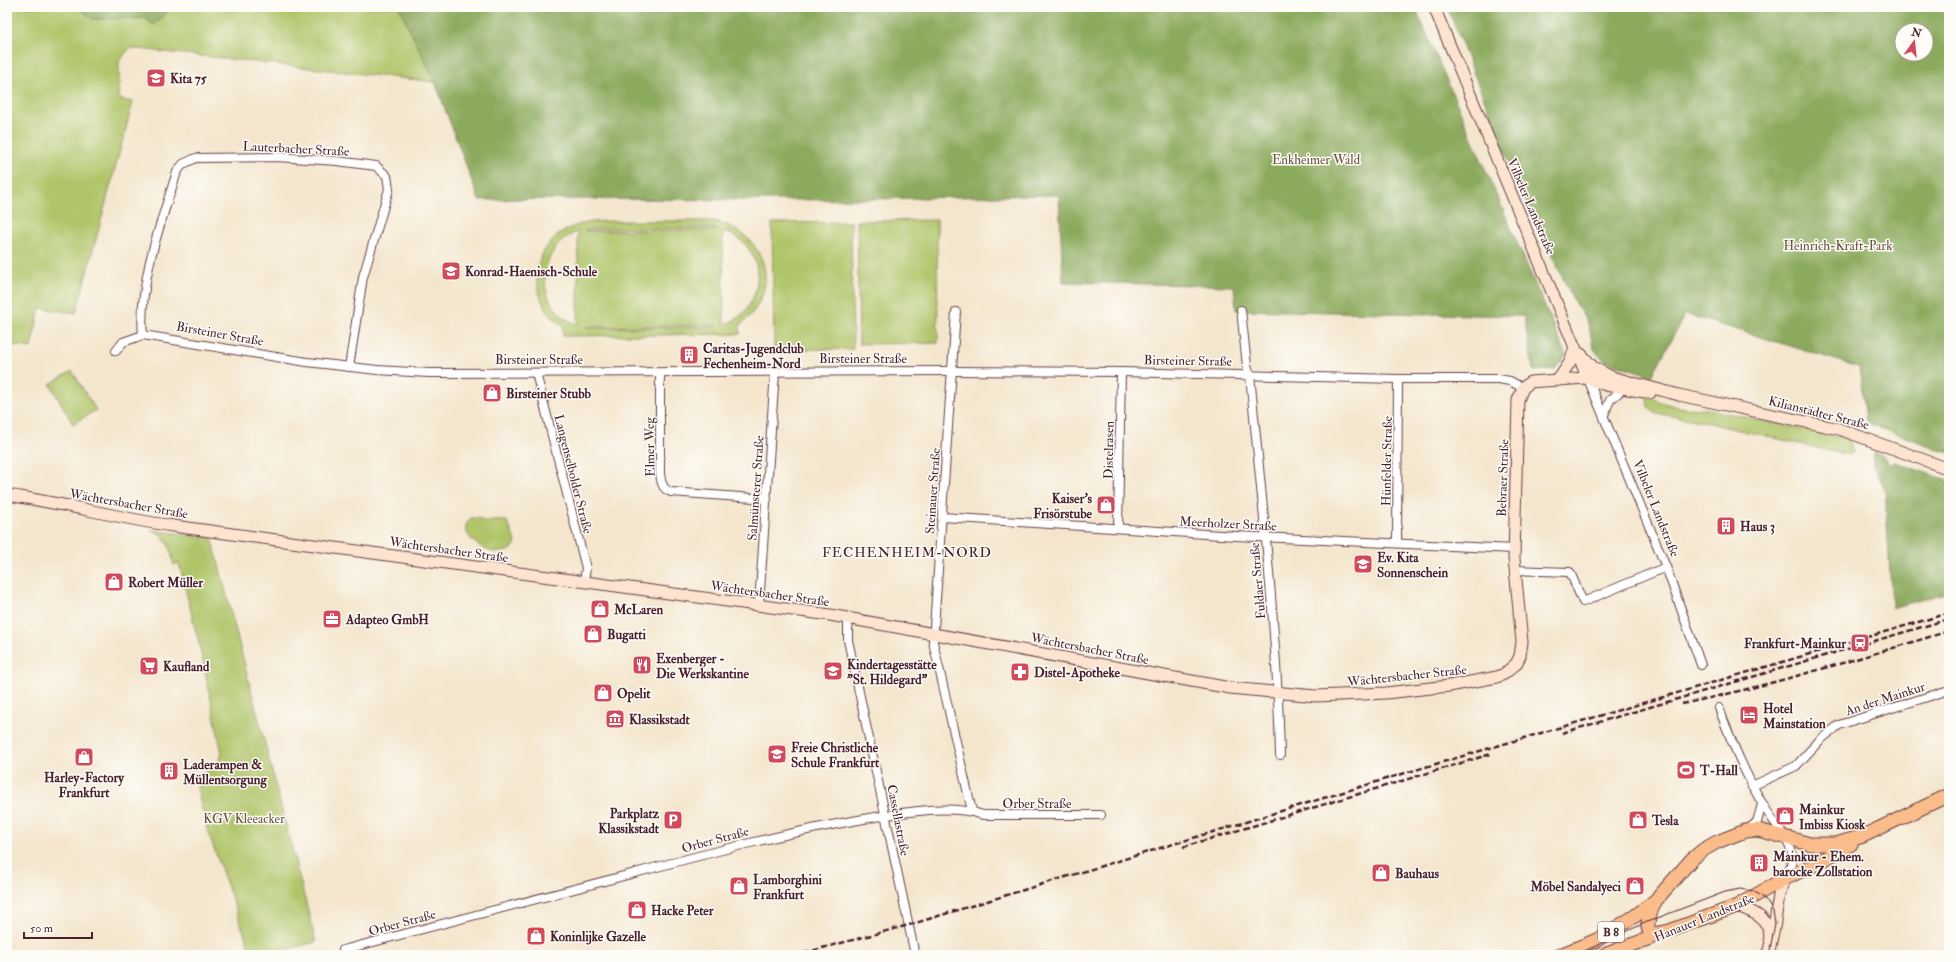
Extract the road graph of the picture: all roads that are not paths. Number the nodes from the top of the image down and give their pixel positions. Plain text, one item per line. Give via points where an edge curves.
1 (1434, 7) edge
2 (1241, 310) dead end
3 (956, 312) dead end
4 (143, 335) junction
5 (1575, 348) junction
6 (116, 351) dead end
7 (349, 367) junction
8 (951, 371) junction
9 (775, 372) junction
10 (1121, 372) junction
11 (536, 373) junction
12 (660, 374) junction
13 (1250, 375) junction
14 (1615, 378) junction
15 (1398, 379) junction
16 (1588, 379) junction
17 (1558, 380) junction
18 (1523, 388) junction
19 (1623, 389) junction
20 (1679, 395) junction
21 (1604, 415) junction
22 (1949, 469) edge
23 (7, 495) edge
24 (767, 499) junction
25 (942, 517) junction
26 (1118, 528) junction
27 (1265, 536) junction
28 (1397, 543) junction
29 (1514, 549) junction
30 (1666, 567) junction
31 (1514, 570) junction
32 (584, 580) junction
33 (759, 606) junction
34 (848, 618) junction
35 (934, 633) junction
36 (1520, 656) joint
37 (1701, 665) dead end
38 (1949, 690) edge
39 (1278, 694) junction
40 (1719, 708) dead end
41 (1280, 756) dead end
42 (1752, 786) junction
43 (1949, 796) edge
44 (1762, 804) junction
45 (972, 811) junction
46 (1101, 815) dead end
47 (886, 816) junction
48 (1745, 831) junction
49 (1863, 836) junction
50 (1784, 838) junction
51 (1784, 879) junction
52 (1656, 900) junction
53 (1737, 906) junction
54 (1668, 931) junction
55 (343, 950) dead end
56 (1768, 954) edge
57 (915, 955) edge
58 (1560, 955) edge
59 (1604, 955) edge

1 - 5 street, Vilbeler Landstraße
2 - 13 street, Fuldaer Straße
3 - 8 street, Steinauer Straße
4 - 6 street, Birsteiner Straße via 123,342
4 - 7 street, Birsteiner Straße
4 - 7 street, Lauterbacher Straße via 141,316 152,256 177,172 183,164 196,158 231,157 364,164 380,169 389,180 389,189 363,277
5 - 14 street via 1593,367
5 - 16 street, Vilbeler Landstraße
5 - 17 street via 1568,366
7 - 11 street, Birsteiner Straße via 429,373
8 - 9 street, Birsteiner Straße
8 - 10 street, Birsteiner Straße
8 - 25 street, Steinauer Straße
9 - 12 street, Birsteiner Straße
9 - 24 street, Salmünsterer Straße
10 - 13 street, Birsteiner Straße
10 - 26 street, Distelrasen
11 - 12 street, Birsteiner Straße
11 - 32 street, Langenselbolder Straße via 586,568
12 - 24 street, Elmer Weg via 660,480 664,488 671,492
13 - 15 street, Birsteiner Straße
13 - 27 street, Fuldaer Straße
14 - 16 street
14 - 20 street, Kilianstädter Straße
15 - 18 street, Birsteiner Straße via 1504,379
15 - 28 street, Hünfelder Straße
16 - 17 street
16 - 19 street, Kilianstädter Straße
16 - 21 street, Vilbeler Landstraße
17 - 18 street via 1530,382
18 - 29 street, Bebraer Straße via 1518,400
19 - 20 street, Kilianstädter Straße
19 - 21 street via 1610,400
20 - 22 street, Kilianstädter Straße via 1839,429
21 - 30 street, Vilbeler Landstraße
23 - 32 street, Wächtersbacher Straße via 137,521
24 - 33 street, Salmünsterer Straße
25 - 26 street, Meerholzer Straße
25 - 35 street, Steinauer Straße
26 - 27 street, Meerholzer Straße
27 - 28 street, Meerholzer Straße
27 - 39 street, Fuldaer Straße
28 - 29 street, Meerholzer Straße
29 - 31 street, Bebraer Straße
30 - 31 street, Vilbeler Landstraße via 1583,602 1570,572
30 - 37 street, Vilbeler Landstraße
31 - 36 street, Bebraer Straße via 1522,642
32 - 33 street, Wächtersbacher Straße
33 - 34 street, Wächtersbacher Straße
34 - 35 street, Wächtersbacher Straße
34 - 47 street, Cassellastraße via 848,640
35 - 39 street, Wächtersbacher Straße via 1230,688
35 - 45 street, Steinauer Straße via 933,642
36 - 39 street, Wächtersbacher Straße via 1516,664 1504,674 1449,686 1351,695
38 - 42 street, An der Mainkur via 1839,725 1820,740 1796,766
39 - 41 street, Fuldaer Straße
40 - 42 street via 1734,750
42 - 44 street
43 - 49 main road, Hanauer Landstraße / B 8
44 - 48 street via 1757,822
44 - 50 street
45 - 46 street, Orber Straße via 983,815
45 - 47 street, Orber Straße via 936,810
47 - 55 street, Orber Straße via 838,823 755,841
47 - 57 street, Cassellastraße
48 - 50 main road, Hanauer Landstraße / B 8 via 1764,831
48 - 52 main road, Hanauer Landstraße / B 8 via 1703,850
49 - 50 main road, Hanauer Landstraße / B 8 via 1827,845
49 - 51 main road, Hanauer Landstraße / B 8 via 1818,863
50 - 51 street via 1792,856
51 - 53 main road, Hanauer Landstraße / B 8
51 - 56 street
52 - 54 main road via 1648,915 1647,924 1655,933
52 - 58 main road, Hanauer Landstraße / B 8 via 1596,940
53 - 54 main road, Hanauer Landstraße / B 8
53 - 56 street via 1755,912 1766,923 1770,938
54 - 59 main road, Hanauer Landstraße / B 8

